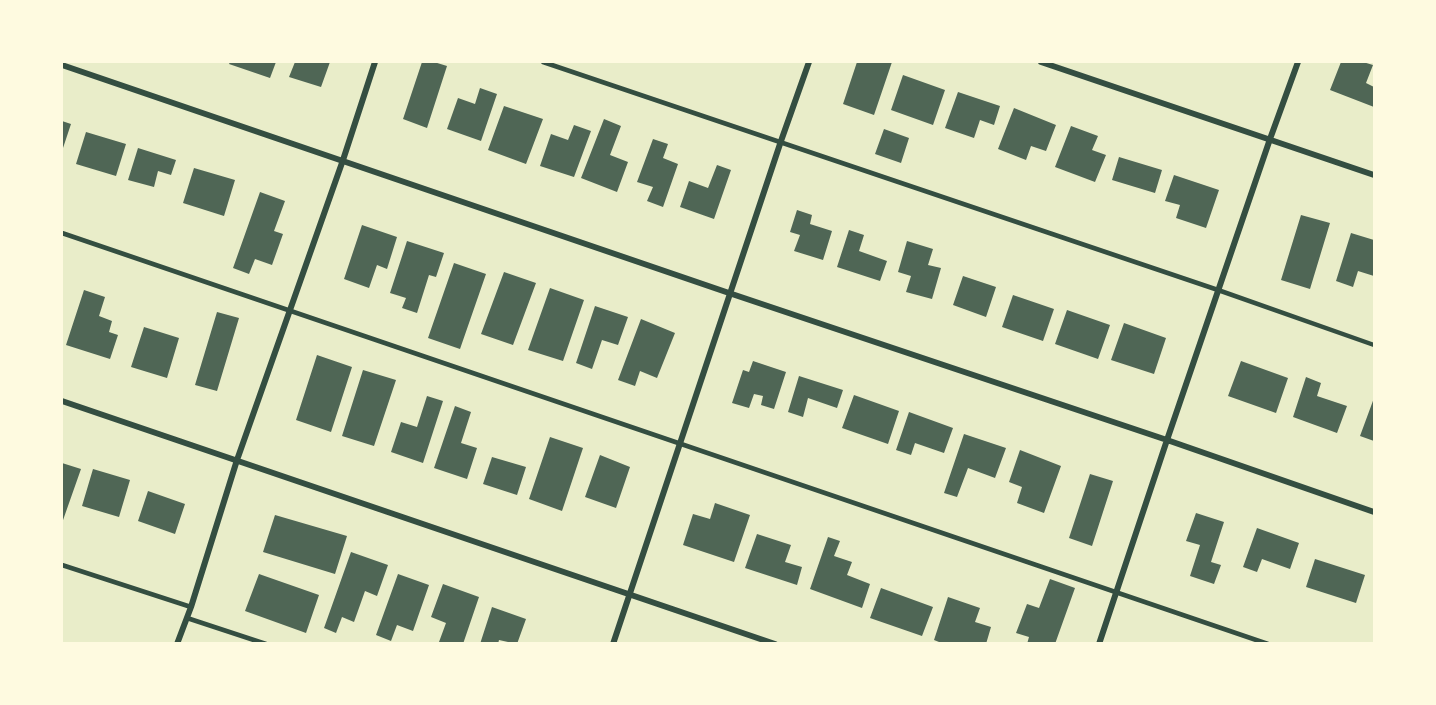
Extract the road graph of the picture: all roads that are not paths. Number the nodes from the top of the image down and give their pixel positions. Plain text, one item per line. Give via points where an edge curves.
1 (375, 62) edge
2 (543, 62) edge
3 (809, 62) edge
4 (1041, 62) edge
5 (1298, 62) edge
6 (62, 65) edge
7 (1270, 139) junction
8 (781, 141) junction
9 (343, 160) junction
10 (1374, 175) edge
11 (62, 233) edge
12 (1218, 290) junction
13 (729, 293) junction
14 (290, 310) junction
15 (1374, 345) edge
16 (62, 401) edge
17 (1167, 440) junction
18 (680, 443) junction
19 (237, 460) junction
20 (1374, 512) edge
21 (62, 565) edge
22 (1117, 592) junction
23 (629, 594) junction
24 (191, 607) junction
25 (187, 618) junction
26 (177, 644) edge
27 (266, 644) edge
28 (613, 644) edge
29 (775, 644) edge
30 (1099, 644) edge
31 (1268, 644) edge

1 - 9 street
2 - 8 lane
3 - 8 street
4 - 7 street
5 - 7 street
6 - 9 street
7 - 10 street
7 - 12 street
8 - 12 lane
8 - 13 street
9 - 13 street
9 - 14 street
11 - 14 lane
12 - 15 lane
12 - 17 street
13 - 17 street
13 - 18 street
14 - 18 lane
14 - 19 street
16 - 19 street
17 - 20 street
17 - 22 street
18 - 22 lane
18 - 23 street
19 - 23 street
19 - 24 street
21 - 24 lane
22 - 30 street
22 - 31 lane
23 - 28 street
23 - 29 street
24 - 25 street
25 - 26 street
25 - 27 lane

